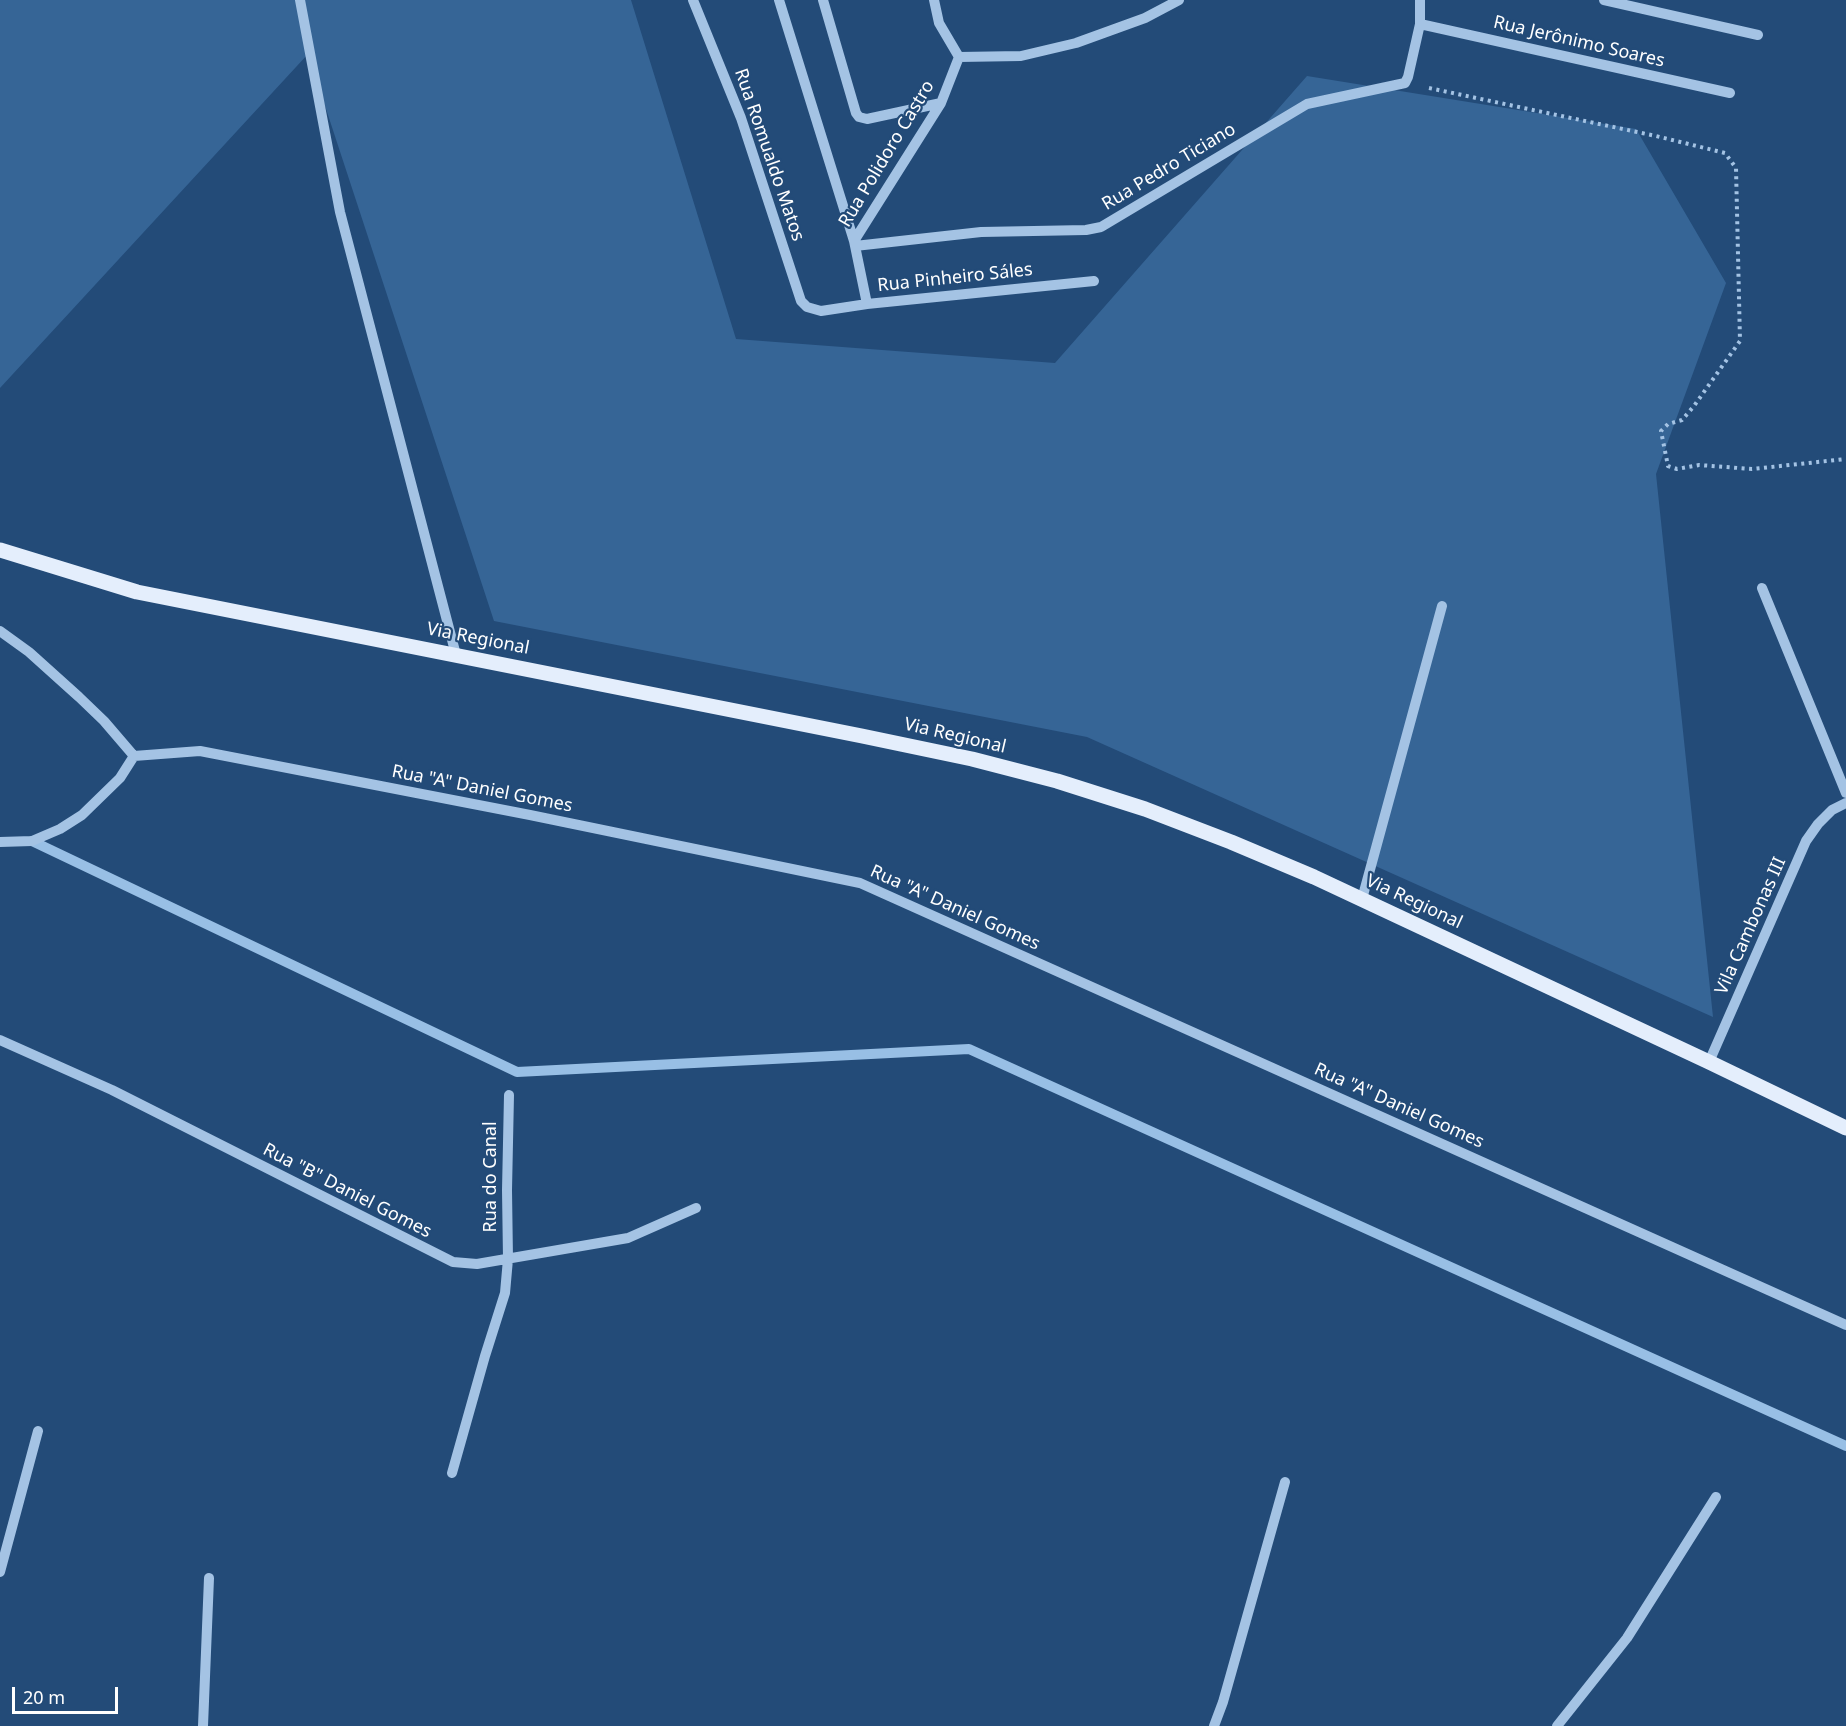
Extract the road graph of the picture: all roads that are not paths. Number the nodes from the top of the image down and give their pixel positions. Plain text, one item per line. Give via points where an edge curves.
1 (300, 0) edge
2 (693, 0) edge
3 (779, 0) edge
4 (824, 0) edge
5 (934, 0) edge
6 (1179, 0) edge
7 (1420, 0) edge
8 (1604, 0) edge
9 (1420, 24) junction
10 (1758, 35) dead end
11 (959, 57) junction
12 (1730, 93) dead end
13 (941, 103) junction
14 (854, 244) junction
15 (1094, 282) dead end
16 (867, 304) junction
17 (821, 311) joint
18 (0, 550) edge
19 (1762, 588) dead end
20 (1442, 606) dead end
21 (0, 631) edge
22 (456, 655) junction
23 (134, 756) junction
24 (1846, 793) edge
25 (1846, 803) edge
26 (0, 842) edge
27 (1362, 899) junction
28 (0, 1040) edge
29 (1708, 1062) junction
30 (509, 1095) dead end
31 (1846, 1128) edge
32 (696, 1208) dead end
33 (508, 1259) junction
34 (1846, 1325) edge
35 (38, 1431) dead end
36 (452, 1473) dead end
37 (1285, 1482) dead end
38 (1716, 1497) dead end
39 (0, 1572) edge
40 (209, 1578) dead end
41 (203, 1726) edge
42 (1214, 1726) edge
43 (1557, 1726) edge

1 - 22 street via 340,212
2 - 17 street, Rua Romualdo Matos via 741,118 801,301
3 - 14 street
4 - 13 street via 860,117 867,119
5 - 11 street via 939,23
6 - 11 street via 1145,18 1076,43 1021,57
7 - 9 street
8 - 10 street
9 - 12 street, Rua Jerônimo Soares
9 - 14 street, Rua Pedro Ticiano via 1405,83 1307,104 1101,227 981,232
11 - 13 street, Rua Polidoro Castro
13 - 14 street, Rua Polidoro Castro
14 - 16 street, Rua Polidoro Castro
15 - 16 street, Rua Pinheiro Sáles
16 - 17 street, Rua Pinheiro Sáles
18 - 22 main road, Via Regional via 137,591
19 - 24 street
20 - 27 street
21 - 23 street via 79,697
22 - 27 main road, Via Regional via 961,756 1057,781 1231,842
23 - 26 street via 120,778 82,815 32,841
23 - 34 street, Rua "A" Daniel Gomes via 200,751 860,883
25 - 29 street, Vila Cambonas III via 1832,810 1806,841
27 - 29 main road, Via Regional
28 - 33 street, Rua "B" Daniel Gomes via 112,1090 453,1262 477,1264
29 - 31 main road, Via Regional
30 - 33 street, Rua do Canal
32 - 33 street, Rua "B" Daniel Gomes via 628,1238
33 - 36 street, Rua do Canal via 505,1293
35 - 39 street
37 - 42 street
38 - 43 street via 1627,1638
40 - 41 street

